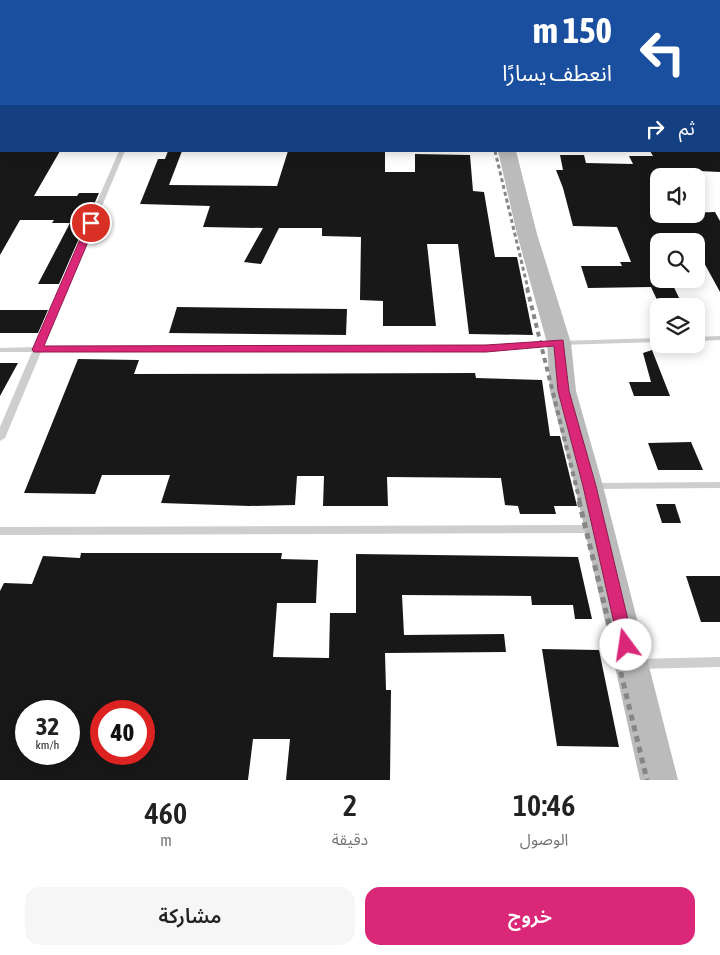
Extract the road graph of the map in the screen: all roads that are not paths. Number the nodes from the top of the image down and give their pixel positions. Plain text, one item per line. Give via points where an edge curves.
1 (122, 152) edge
2 (507, 152) edge
3 (720, 338) edge
4 (705, 339) edge
5 (650, 340) edge
6 (559, 342) junction
7 (0, 350) edge
8 (38, 350) junction
9 (0, 438) edge
10 (720, 485) edge
11 (589, 486) junction
12 (598, 529) junction
13 (0, 531) edge
14 (720, 662) edge
15 (631, 664) junction
16 (659, 780) edge

1 - 8 lane
2 - 6 street
3 - 4 lane
5 - 6 lane
6 - 8 lane via 486,348
6 - 11 street via 563,391
7 - 8 lane
8 - 9 lane
10 - 11 lane
11 - 12 street
12 - 13 lane
12 - 15 street
14 - 15 lane
15 - 16 street

